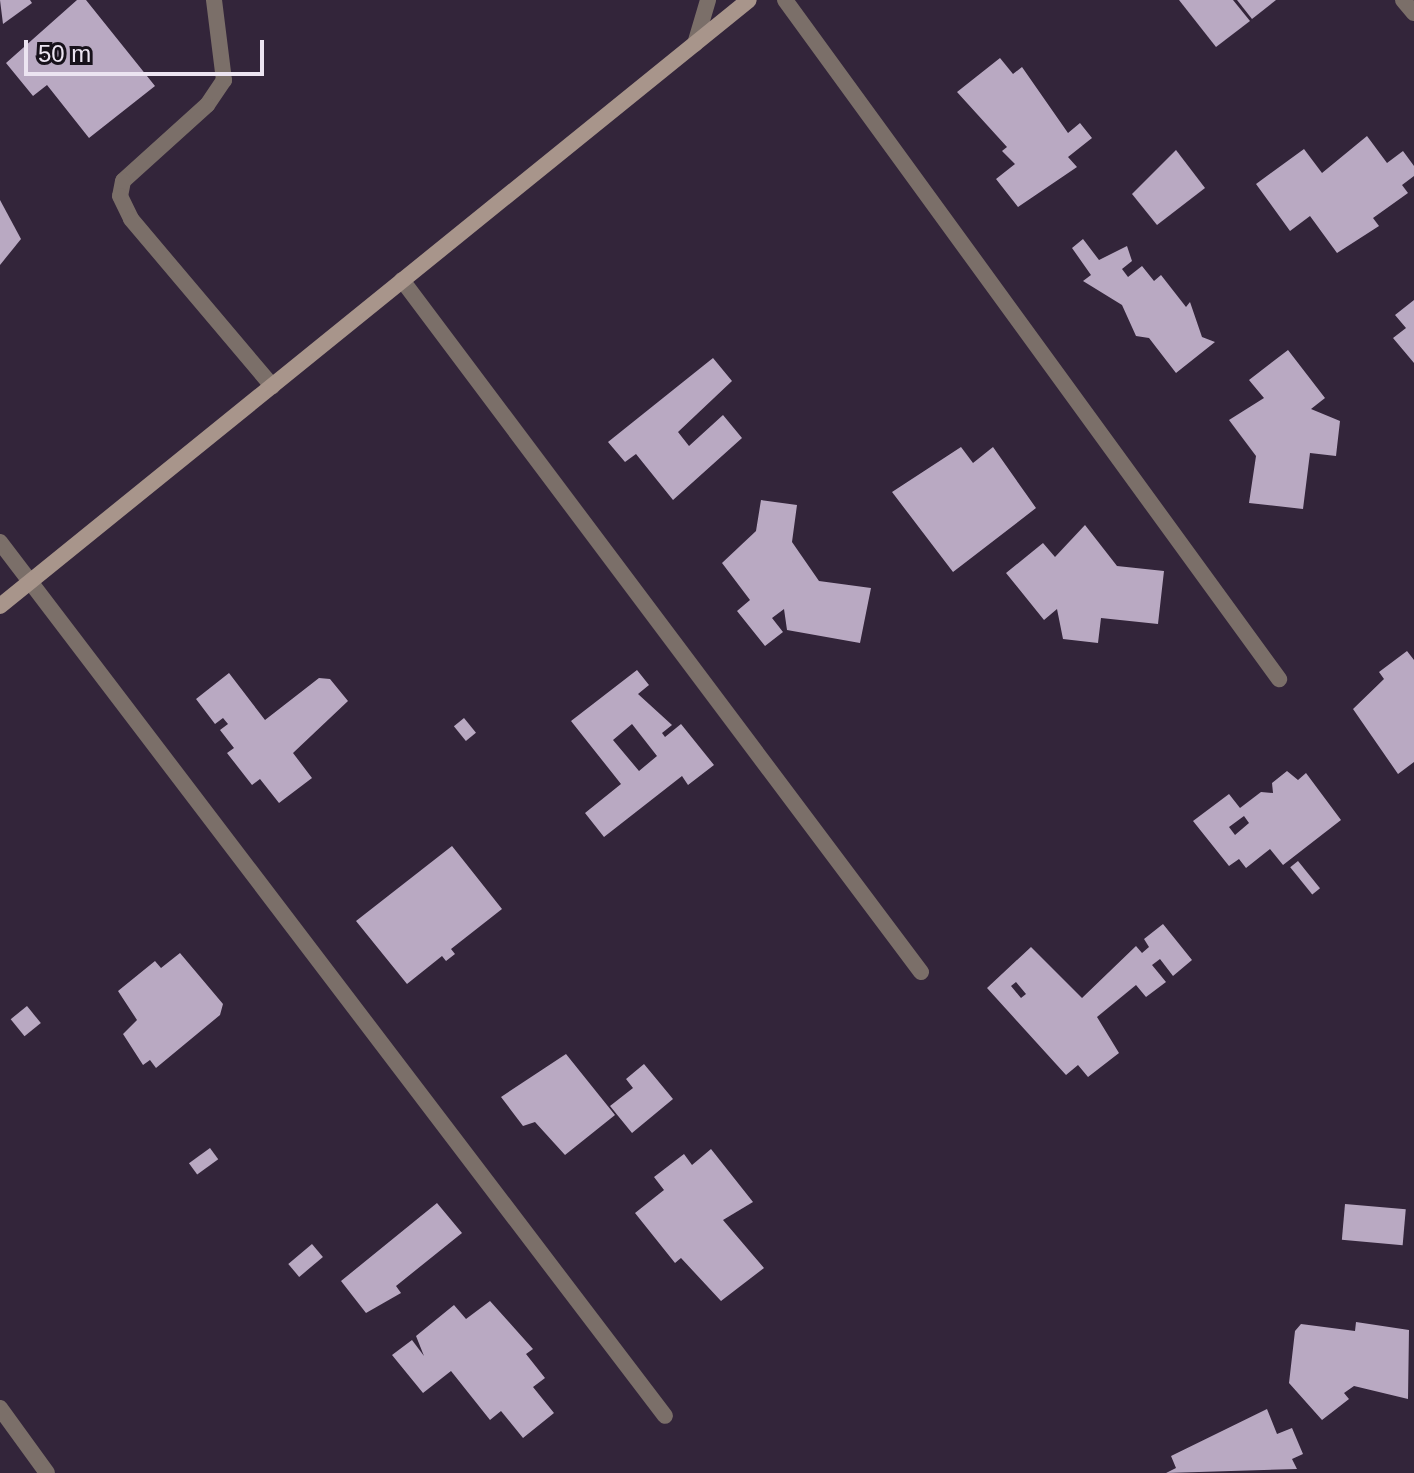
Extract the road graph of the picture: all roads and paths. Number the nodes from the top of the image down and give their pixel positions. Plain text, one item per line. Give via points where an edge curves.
1 (214, 0) edge
2 (708, 0) edge
3 (749, 0) edge
4 (785, 0) edge
5 (1403, 0) edge
6 (1414, 13) edge
7 (695, 44) junction
8 (402, 280) junction
9 (272, 386) junction
10 (0, 542) edge
11 (31, 583) junction
12 (0, 606) edge
13 (1279, 679) dead end
14 (921, 972) dead end
15 (0, 1408) edge
16 (665, 1416) dead end
17 (47, 1473) edge

1 - 9 street via 224,80 207,105 123,181 120,196 131,219
2 - 7 street
3 - 7 street
4 - 13 street
5 - 6 street
7 - 8 street
8 - 9 street
8 - 14 street
9 - 11 street
10 - 11 street
11 - 12 street
11 - 16 street
15 - 17 street

